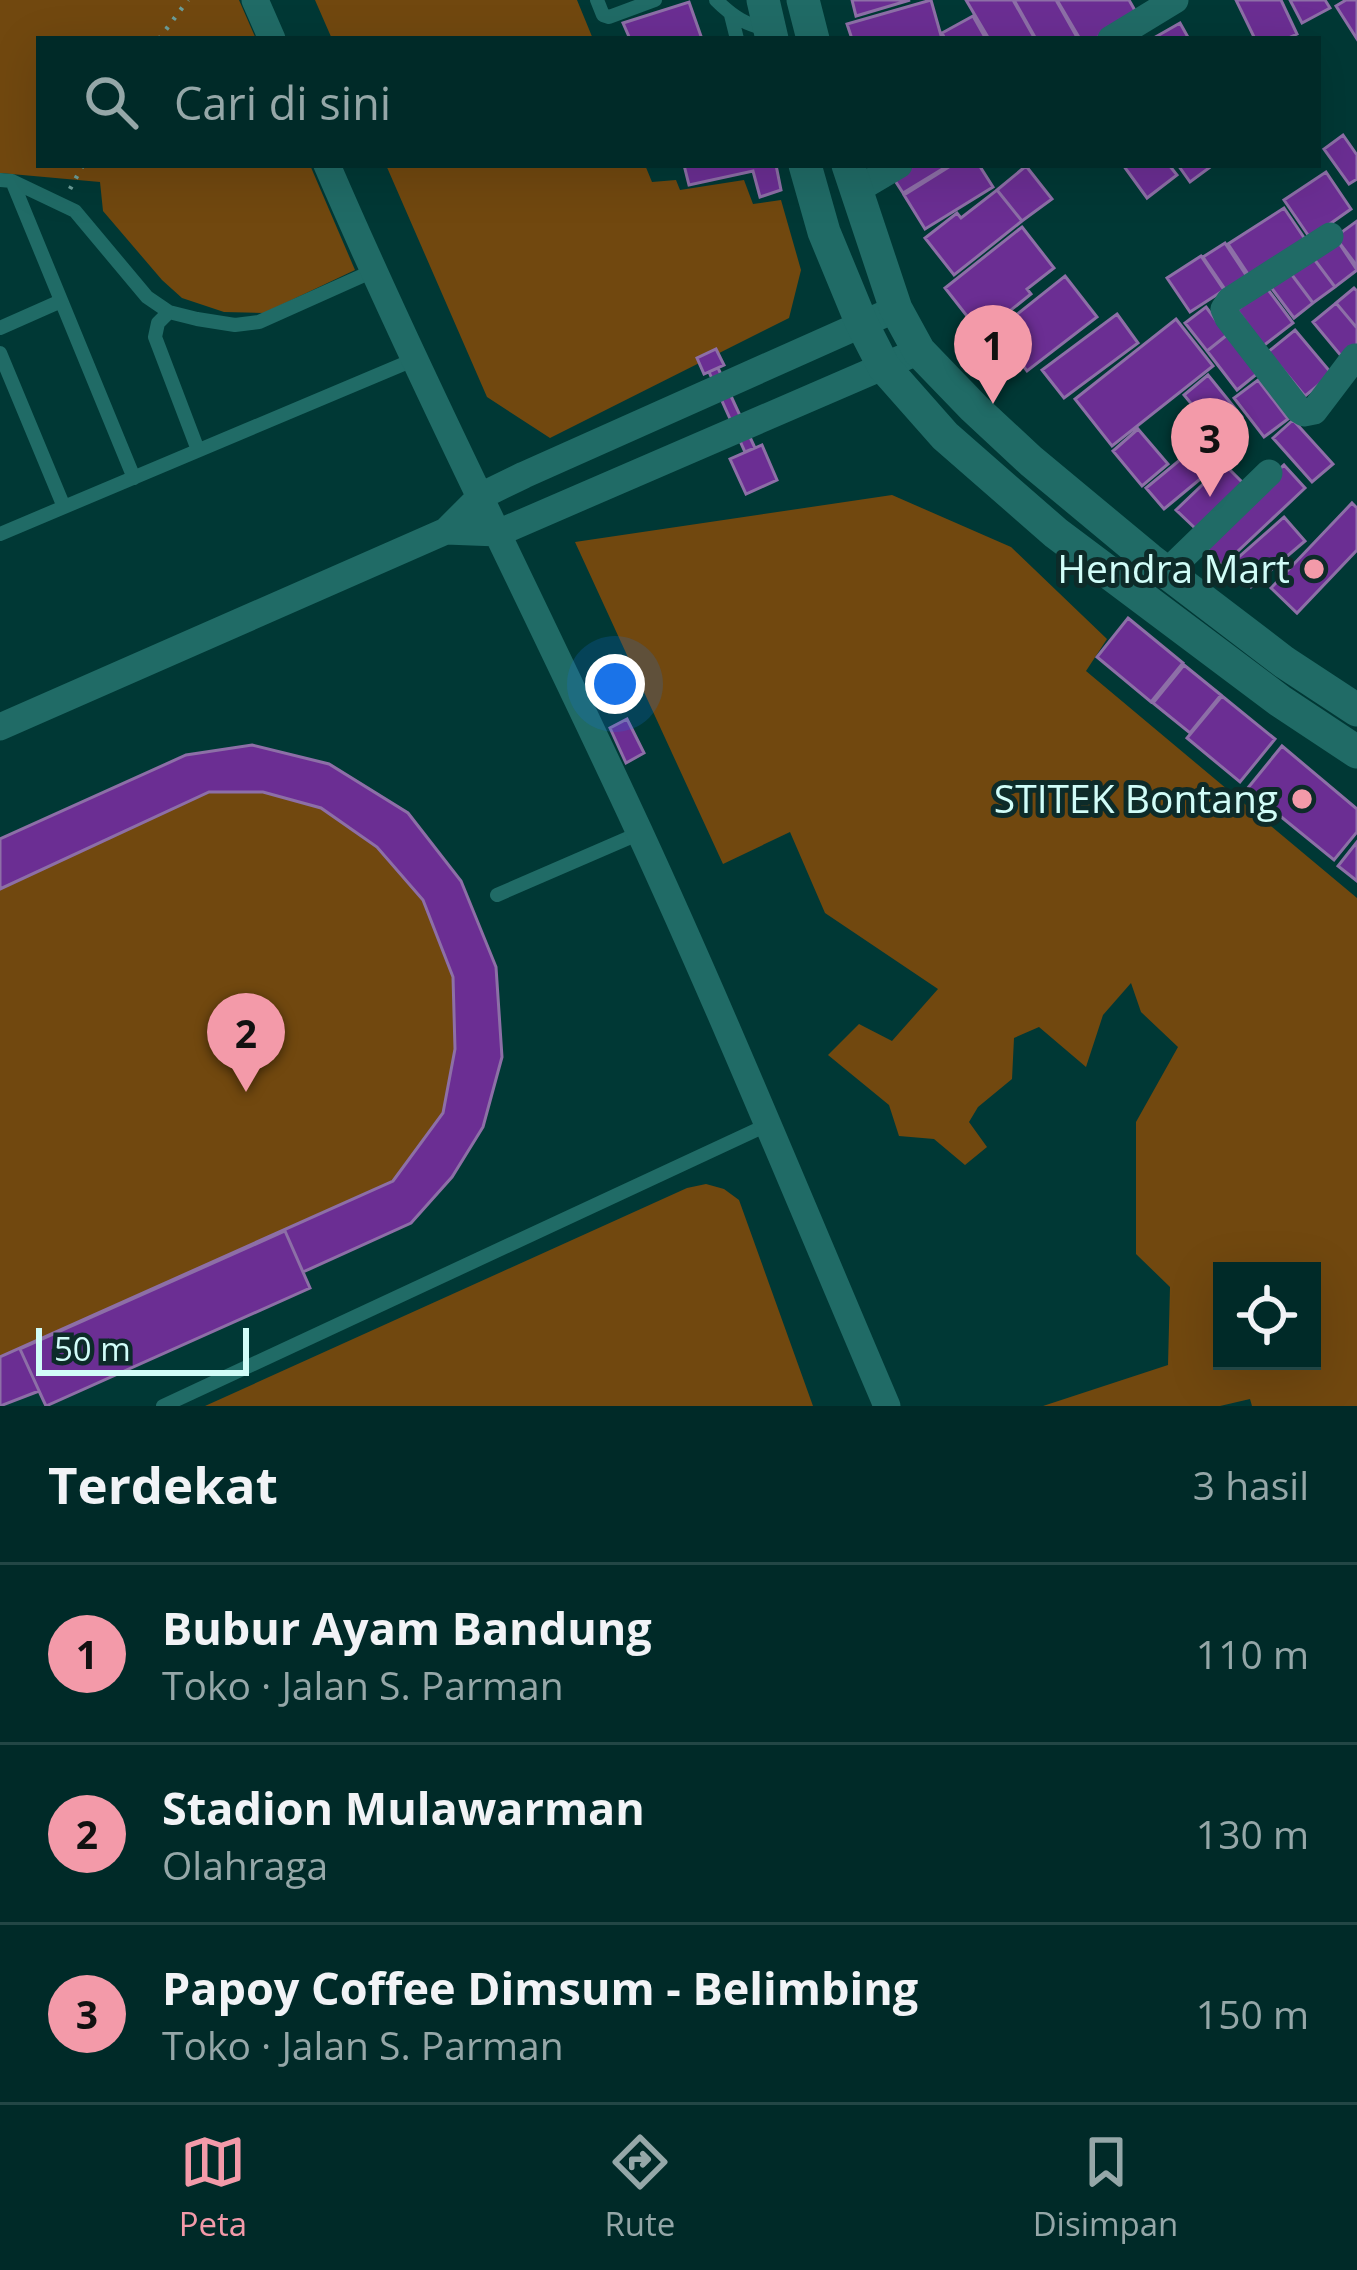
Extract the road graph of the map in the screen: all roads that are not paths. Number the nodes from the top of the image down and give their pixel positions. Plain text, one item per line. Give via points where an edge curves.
1 (255, 0) edge
2 (597, 0) edge
3 (655, 0) edge
4 (716, 0) edge
5 (803, 0) edge
6 (1175, 0) edge
7 (731, 15) junction
8 (768, 23) edge
9 (271, 36) edge
10 (735, 36) edge
11 (812, 36) edge
12 (1116, 36) edge
13 (328, 168) edge
14 (806, 168) edge
15 (888, 168) edge
16 (852, 178) edge
17 (6, 181) edge
18 (1330, 236) dead end
19 (373, 271) junction
20 (62, 301) junction
21 (896, 308) junction
22 (169, 312) junction
23 (862, 324) junction
24 (0, 328) edge
25 (919, 351) junction
26 (0, 353) edge
27 (1356, 357) edge
28 (413, 360) junction
29 (884, 368) junction
30 (198, 450) junction
31 (1269, 473) dead end
32 (134, 478) junction
33 (482, 496) junction
34 (64, 507) junction
35 (446, 531) junction
36 (498, 533) junction
37 (0, 534) edge
38 (1167, 572) junction
39 (1357, 710) edge
40 (0, 727) edge
41 (1357, 752) edge
42 (640, 833) junction
43 (497, 895) dead end
44 (767, 1125) junction
45 (164, 1406) edge
46 (887, 1406) edge

1 - 9 street
2 - 3 lane via 609,17
4 - 7 lane
5 - 11 main road
6 - 12 street
7 - 8 lane via 748,26
7 - 10 lane
13 - 19 street
14 - 23 main road
15 - 16 street
16 - 21 main road
17 - 20 lane
17 - 22 lane via 75,211
18 - 27 street via 1224,309 1304,413
19 - 22 lane via 260,322 235,326
19 - 28 street
20 - 24 lane
20 - 32 lane
21 - 23 street
21 - 25 main road
22 - 30 lane via 155,337
23 - 29 main road
23 - 33 street
25 - 29 street
25 - 38 main road via 1031,461
26 - 34 lane
28 - 30 lane
28 - 33 street
29 - 36 street
29 - 41 main road via 945,436 1056,533
30 - 32 lane
31 - 38 street
32 - 34 lane
33 - 35 street
33 - 36 street
34 - 37 lane
35 - 36 street
35 - 40 street
36 - 42 street
38 - 39 main road
42 - 43 lane
42 - 44 street
44 - 45 lane
44 - 46 street

